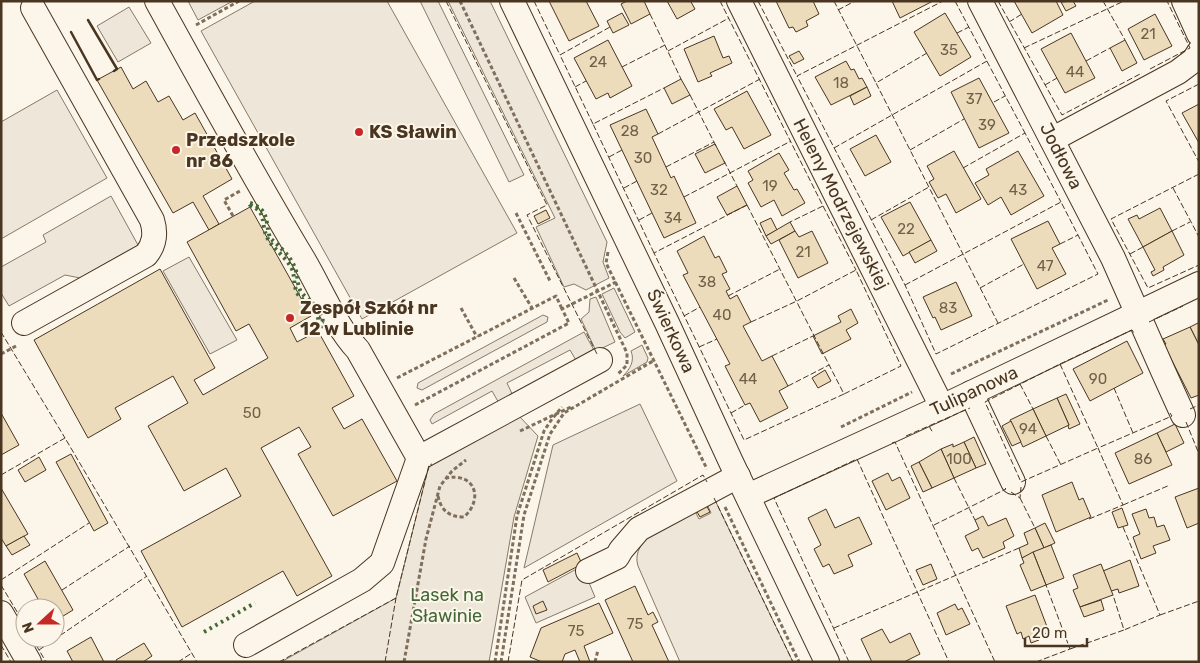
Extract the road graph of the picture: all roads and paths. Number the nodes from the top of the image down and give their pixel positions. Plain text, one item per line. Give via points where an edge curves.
1 (157, 1) edge
2 (239, 1) edge
3 (460, 1) edge
4 (512, 1) edge
5 (739, 1) edge
6 (980, 1) edge
7 (1184, 1) edge
8 (33, 8) dead end
9 (190, 18) dead end
10 (1199, 34) edge
11 (1199, 52) edge
12 (1053, 139) junction
13 (257, 182) junction
14 (516, 213) dead end
15 (233, 216) dead end
16 (514, 278) dead end
17 (550, 281) dead end
18 (616, 282) dead end
19 (1199, 284) edge
20 (597, 292) junction
21 (1112, 297) dead end
22 (461, 308) dead end
23 (532, 308) junction
24 (562, 309) junction
25 (1137, 314) junction
26 (24, 323) dead end
27 (477, 337) junction
28 (653, 361) dead end
29 (605, 370) joint
30 (930, 384) junction
31 (379, 387) junction
32 (971, 393) junction
33 (581, 402) junction
34 (566, 404) dead end
35 (942, 407) junction
36 (557, 412) junction
37 (395, 415) junction
38 (1184, 415) dead end
39 (834, 430) dead end
40 (512, 435) dead end
41 (473, 454) dead end
42 (419, 458) junction
43 (446, 479) junction
44 (1013, 482) dead end
45 (743, 486) junction
46 (438, 493) junction
47 (588, 571) dead end
48 (1, 613) edge
49 (246, 645) dead end
50 (598, 650) dead end
51 (29, 662) edge
52 (404, 662) edge
53 (495, 662) edge
54 (501, 662) edge
55 (595, 662) edge
56 (827, 662) edge

1 - 13 street
2 - 9 path via 195,26
3 - 20 path
4 - 45 street, Świerkowa
5 - 30 street, Heleny Modrzejewskiej
6 - 12 street, Jodłowa
7 - 10 street
8 - 26 street via 155,230 152,248 146,255
11 - 12 street via 1178,72
12 - 25 street, Jodłowa via 1113,258
13 - 15 path via 224,200
13 - 31 street via 345,336 358,350
14 - 17 path
16 - 23 path
18 - 20 path
19 - 25 street, Tulipanowa
20 - 24 path
20 - 29 path via 627,353 627,365 622,371
21 - 30 path
22 - 27 path
23 - 24 path via 556,296
23 - 27 path
24 - 37 path via 569,323
25 - 32 street, Tulipanowa
25 - 38 street, Jodłowa
27 - 31 path
28 - 33 path
29 - 42 street
30 - 35 street, Heleny Modrzejewskiej
30 - 39 path
31 - 37 street
32 - 35 street, Tulipanowa
32 - 44 street
33 - 36 path
33 - 54 path via 564,413 556,423 535,478 524,515
34 - 36 path
35 - 45 street, Tulipanowa
36 - 40 path
36 - 53 path via 544,431 517,516
37 - 42 street
41 - 43 path
42 - 49 street via 382,563 362,580
43 - 46 path
43 - 46 path via 456,476 471,485 475,495 472,509 464,517 455,517 440,503
45 - 47 street, Tulipanowa via 639,529 617,557
45 - 56 street, Świerkowa
46 - 52 path via 426,539
48 - 51 street
50 - 55 path

